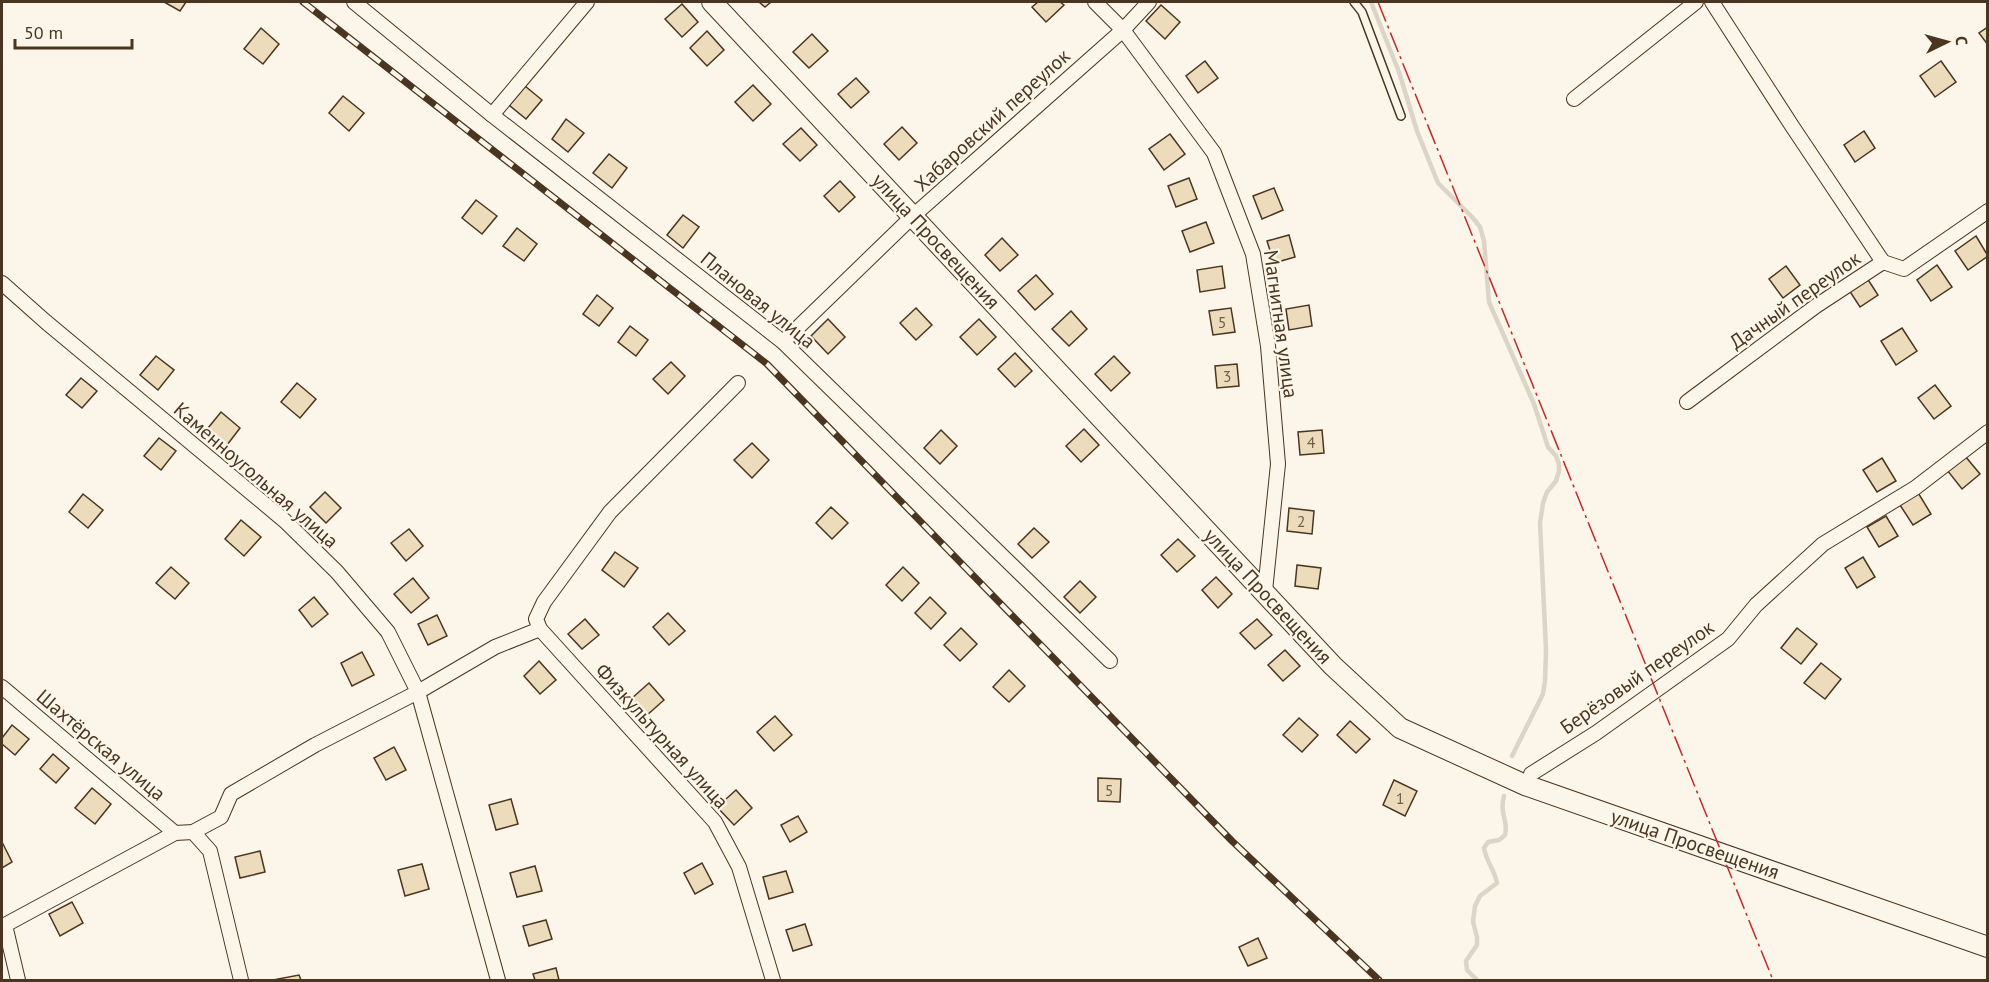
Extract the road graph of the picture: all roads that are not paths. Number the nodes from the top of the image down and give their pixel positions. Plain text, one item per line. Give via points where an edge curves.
1 (354, 2) edge
2 (587, 2) edge
3 (712, 2) edge
4 (1095, 2) edge
5 (1149, 2) edge
6 (1354, 2) edge
7 (1696, 2) edge
8 (1712, 2) edge
9 (1123, 30) junction
10 (1574, 99) dead end
11 (492, 115) junction
12 (1401, 116) dead end
13 (1988, 211) edge
14 (913, 216) junction
15 (1884, 262) junction
16 (2, 283) edge
17 (783, 342) junction
18 (738, 382) dead end
19 (1688, 402) dead end
20 (1988, 432) edge
21 (1265, 591) junction
22 (540, 629) junction
23 (1110, 661) dead end
24 (2, 687) edge
25 (418, 692) junction
26 (1531, 774) dead end
27 (193, 832) junction
28 (175, 833) junction
29 (1988, 947) edge
30 (18, 981) edge
31 (242, 981) edge
32 (498, 981) edge
33 (773, 981) edge

1 - 11 street, Плановая улица
2 - 11 street
3 - 14 street, улица Просвещения
4 - 9 street, Магнитная улица
5 - 9 street, Хабаровский переулок
6 - 12 lane via 1362,12
7 - 10 street
8 - 15 street
9 - 14 street, Хабаровский переулок
9 - 21 street, Магнитная улица via 1214,153 1253,254 1268,346 1278,464
11 - 17 street, Плановая улица
13 - 15 street, Дачный переулок via 1904,269
14 - 17 street, Хабаровский переулок
14 - 21 street, улица Просвещения
15 - 19 street, Дачный переулок via 1816,306
16 - 25 street, Каменноугольная улица via 292,528 388,633
17 - 23 street, Плановая улица
18 - 22 street via 610,512 544,602 536,619
20 - 26 street, Берёзовый переулок via 1915,488 1823,544 1756,605 1728,639
21 - 29 street, улица Просвещения via 1333,666 1400,728 1525,784
22 - 25 street via 495,647
22 - 33 street, Физкультурная улица via 715,822 739,867
24 - 28 street, Шахтёрская улица
25 - 27 street via 231,794 221,817
25 - 32 street, Каменноугольная улица
27 - 28 street
27 - 31 street via 210,851
28 - 30 street via 5,925

